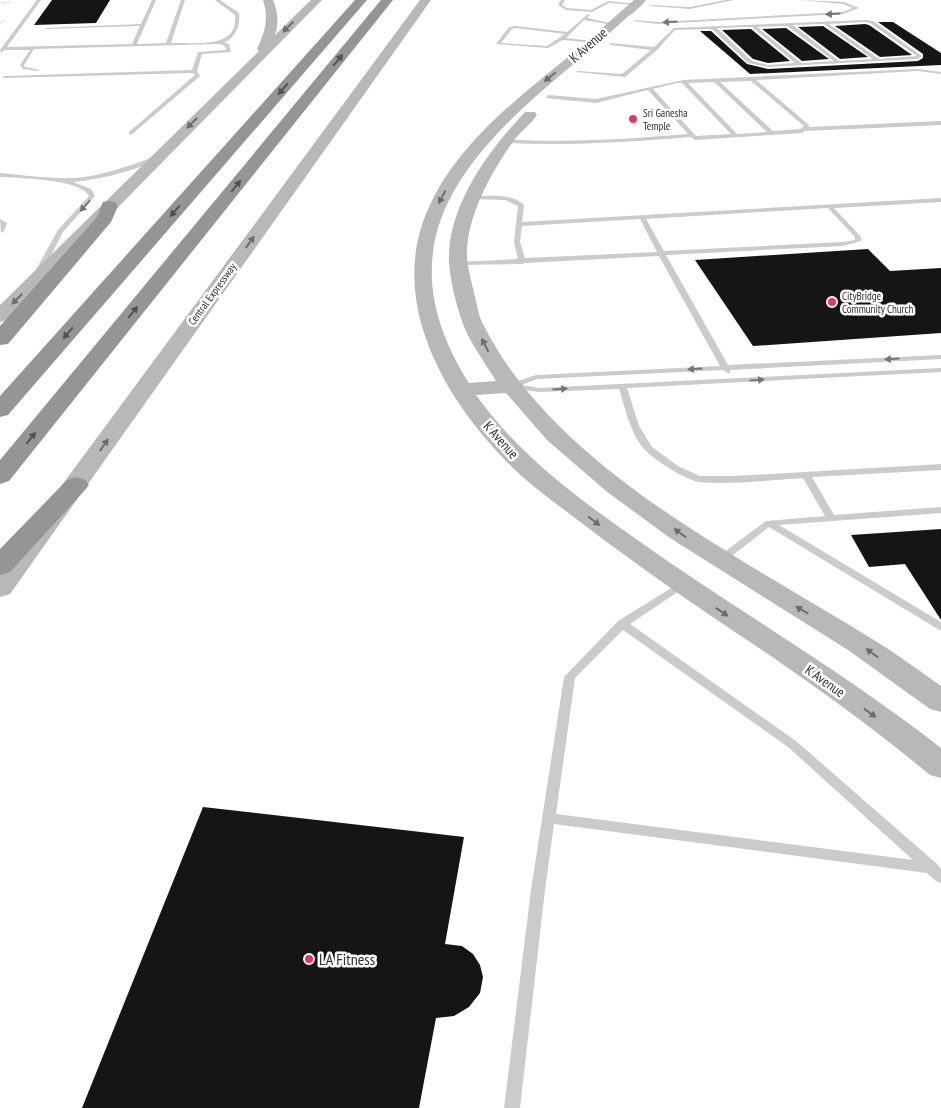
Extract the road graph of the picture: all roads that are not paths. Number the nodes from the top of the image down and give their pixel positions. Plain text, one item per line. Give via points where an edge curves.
1 (38, 0) edge
2 (154, 0) edge
3 (183, 0) edge
4 (217, 0) edge
5 (268, 0) edge
6 (317, 0) edge
7 (361, 0) edge
8 (387, 0) edge
9 (563, 0) edge
10 (732, 0) edge
11 (800, 0) edge
12 (609, 1) edge
13 (431, 3) edge
14 (647, 3) edge
15 (592, 12) junction
16 (583, 19) junction
17 (825, 23) junction
18 (788, 24) junction
19 (142, 25) junction
20 (625, 26) junction
21 (753, 26) junction
22 (713, 27) junction
23 (47, 28) dead end
24 (567, 33) junction
25 (562, 39) junction
26 (220, 43) junction
27 (168, 44) junction
28 (611, 44) junction
29 (134, 45) junction
30 (33, 48) junction
31 (655, 48) junction
32 (1, 51) edge
33 (595, 52) junction
34 (260, 55) junction
35 (878, 60) junction
36 (838, 62) junction
37 (799, 64) junction
38 (194, 70) junction
39 (0, 72) edge
40 (578, 72) junction
41 (941, 73) edge
42 (52, 75) junction
43 (623, 76) junction
44 (2, 78) edge
45 (752, 79) junction
46 (715, 80) junction
47 (683, 81) junction
48 (623, 85) dead end
49 (629, 88) dead end
50 (649, 88) junction
51 (636, 91) junction
52 (548, 97) junction
53 (941, 122) edge
54 (804, 129) junction
55 (131, 132) dead end
56 (772, 133) junction
57 (693, 135) junction
58 (735, 135) junction
59 (506, 141) junction
60 (158, 157) junction
61 (0, 175) edge
62 (62, 180) junction
63 (474, 198) junction
64 (941, 200) edge
65 (109, 206) junction
66 (829, 206) junction
67 (642, 217) junction
68 (0, 221) edge
69 (518, 224) junction
70 (1, 231) edge
71 (663, 255) junction
72 (522, 262) junction
73 (422, 264) junction
74 (458, 264) junction
75 (34, 282) junction
76 (0, 316) edge
77 (0, 338) edge
78 (941, 357) edge
79 (725, 368) junction
80 (941, 370) edge
81 (732, 381) junction
82 (511, 386) junction
83 (622, 386) junction
84 (461, 390) junction
85 (0, 410) edge
86 (941, 467) edge
87 (806, 475) junction
88 (0, 476) edge
89 (76, 485) junction
90 (941, 510) edge
91 (830, 517) junction
92 (769, 523) junction
93 (720, 560) junction
94 (0, 566) edge
95 (681, 585) junction
96 (0, 588) edge
97 (622, 624) junction
98 (941, 627) edge
99 (941, 700) edge
100 (941, 766) edge
101 (549, 818) junction
102 (937, 872) edge
103 (512, 1108) edge

1 - 32 lane
2 - 19 lane
3 - 27 lane
4 - 26 lane via 237,14 238,23 229,39
5 - 34 main road via 273,23
6 -> 34 main road
7 -> 85 highway
88 -> 8 highway
9 - 15 lane via 560,5 566,9
10 - 14 lane via 690,8
11 -> 20 lane via 844,3 857,8 843,13
12 - 14 lane
12 - 15 lane
89 -> 13 main road, Central Expressway via 364,83
14 - 20 main road, K Avenue
14 - 20 main road, K Avenue
15 - 16 lane
16 - 20 lane
16 - 24 lane
17 - 18 lane
17 - 35 lane
17 - 35 lane via 871,22 920,56
18 - 21 lane
18 - 36 lane
19 - 23 lane
19 - 29 lane
20 - 28 main road, K Avenue
20 - 33 main road, K Avenue
21 - 22 lane
21 - 37 lane
22 - 31 lane via 674,29
22 - 37 lane via 750,62 768,66
24 - 25 lane
24 - 25 lane via 516,27 511,28 498,44 541,48
25 - 33 lane
26 - 27 lane
26 - 38 lane via 227,45 229,50 200,54
27 - 29 lane
28 - 31 lane
28 - 33 main road, K Avenue
29 - 30 lane
30 - 32 lane
30 - 42 lane via 23,68 30,71 56,70
31 - 43 lane
33 - 40 main road, K Avenue
33 -> 73 main road, K Avenue via 528,95 479,144 443,196 434,215
34 -> 60 main road
35 - 36 lane
36 - 37 lane
38 - 42 lane
38 - 55 lane via 198,74
39 - 44 lane via 4,74
40 - 43 lane
40 - 52 main road, K Avenue
41 - 45 lane via 918,70
42 - 44 lane
43 - 48 lane
45 - 46 lane
45 - 54 lane via 806,126
46 - 47 lane
46 - 56 lane
47 - 50 lane
47 - 58 lane
49 - 51 lane
50 - 51 lane
50 - 57 lane
51 - 52 lane via 590,102
52 - 59 main road, K Avenue
53 - 54 lane
54 - 56 lane
56 - 58 lane
57 - 58 lane via 695,138
57 - 59 lane via 534,143
59 - 63 main road, K Avenue
60 - 62 lane via 107,174
60 - 65 main road
61 - 62 lane
62 -> 75 lane via 82,186 92,192 92,196 60,231
63 - 69 lane via 515,200 521,205
63 - 74 main road, K Avenue via 464,223
64 - 66 lane
65 - 75 main road
65 - 77 highway via 105,218
66 - 67 lane
66 - 71 lane via 858,237 858,241
67 - 69 lane
67 - 71 lane
68 - 70 lane via 4,223
69 - 72 lane via 517,242
71 - 72 lane
71 - 79 lane
72 - 74 lane
73 - 74 main road
73 - 84 main road, K Avenue via 426,306 446,361
82 -> 74 main road, K Avenue via 474,324
75 -> 76 main road
78 -> 79 lane
79 - 81 lane
79 -> 82 lane via 536,377
81 -> 80 lane
81 - 83 lane
82 -> 83 lane via 539,390
82 - 84 main road
93 -> 82 main road, K Avenue via 622,493 564,445
83 - 87 lane via 635,426 649,449 675,468 699,479
84 -> 95 main road, K Avenue via 515,457
86 - 87 lane
87 - 91 lane
89 - 94 highway
89 - 96 main road, Central Expressway
90 - 91 lane
91 - 92 lane
92 - 93 lane
92 - 98 lane
93 - 95 main road
99 -> 93 main road, K Avenue via 861,645
95 - 97 lane
95 -> 100 main road, K Avenue via 819,676
97 - 101 lane via 570,677
97 - 102 lane via 792,744
101 - 102 lane
101 - 103 lane

